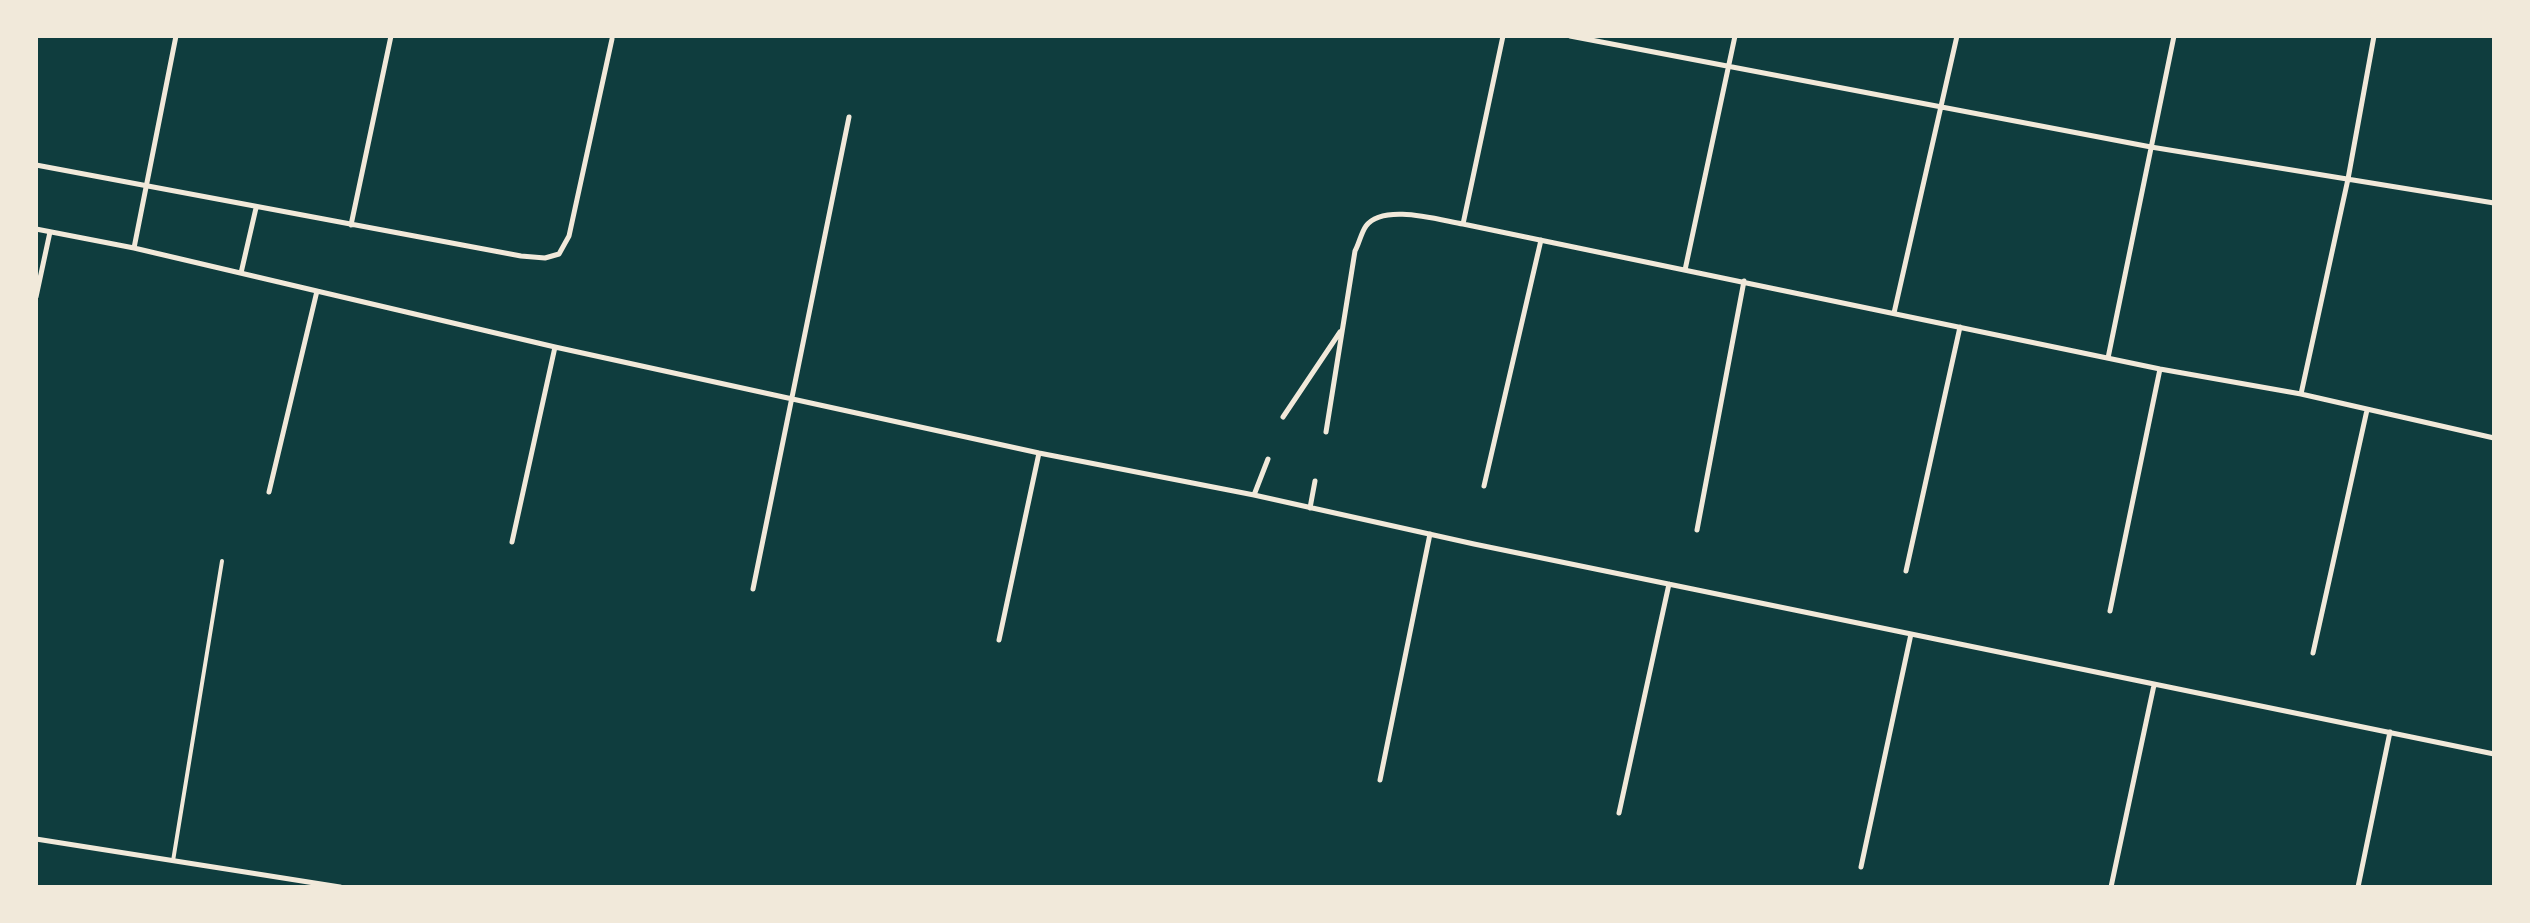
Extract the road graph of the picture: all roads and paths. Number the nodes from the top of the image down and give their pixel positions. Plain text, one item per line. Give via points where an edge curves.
1 (176, 36) edge
2 (391, 36) edge
3 (1503, 36) edge
4 (1570, 36) edge
5 (1735, 36) edge
6 (1957, 36) edge
7 (2174, 36) edge
8 (2374, 36) edge
9 (612, 39) dead end
10 (1728, 68) junction
11 (1940, 106) junction
12 (849, 117) dead end
13 (2151, 147) junction
14 (36, 165) edge
15 (2348, 180) junction
16 (147, 187) junction
17 (2494, 203) edge
18 (256, 208) junction
19 (1464, 224) junction
20 (351, 226) junction
21 (36, 229) edge
22 (50, 232) junction
23 (1541, 240) junction
24 (134, 248) junction
25 (1685, 270) junction
26 (240, 273) junction
27 (1744, 281) junction
28 (318, 291) junction
29 (36, 296) edge
30 (1894, 313) junction
31 (1960, 327) junction
32 (1342, 329) junction
33 (555, 347) junction
34 (2108, 358) junction
35 (2160, 369) junction
36 (2301, 394) junction
37 (790, 398) junction
38 (2367, 410) junction
39 (1283, 417) dead end
40 (1326, 432) dead end
41 (2494, 438) edge
42 (1039, 454) junction
43 (1268, 459) dead end
44 (1315, 481) dead end
45 (1484, 486) dead end
46 (270, 492) dead end
47 (1254, 495) junction
48 (1310, 508) junction
49 (1698, 530) dead end
50 (1430, 534) junction
51 (512, 542) dead end
52 (222, 561) dead end
53 (1906, 571) dead end
54 (1669, 584) junction
55 (752, 589) dead end
56 (2110, 611) dead end
57 (1911, 634) junction
58 (999, 640) dead end
59 (2313, 653) dead end
60 (2154, 685) junction
61 (2390, 732) junction
62 (2494, 754) edge
63 (1380, 780) dead end
64 (1619, 813) dead end
65 (36, 839) edge
66 (173, 861) junction
67 (1861, 867) dead end
68 (340, 887) edge
69 (2111, 887) edge
70 (2358, 887) edge

1 - 16 street
2 - 20 street
3 - 19 street
4 - 10 street
5 - 10 street
6 - 11 street
7 - 13 street
8 - 15 street
9 - 20 street via 570,236 559,254 545,258 521,256
10 - 11 street
10 - 25 street
11 - 13 street
11 - 30 street
12 - 37 street
13 - 15 street
13 - 34 street
14 - 16 street
15 - 17 street
15 - 36 street
16 - 18 street
16 - 24 street
18 - 20 street
18 - 26 street
19 - 23 street
19 - 32 street via 1395,213 1383,214 1367,225 1355,252
21 - 22 street
22 - 24 street
22 - 29 street
23 - 25 street
23 - 45 street
24 - 26 street
25 - 27 street
26 - 28 street
27 - 30 street
27 - 49 street
28 - 33 street
28 - 46 street
30 - 31 street
31 - 34 street
31 - 53 street
32 - 39 street
32 - 40 street
33 - 37 street
33 - 51 street
34 - 35 street
35 - 36 street
35 - 56 street
36 - 38 street
37 - 42 street
37 - 55 street
38 - 41 street
38 - 59 street
42 - 47 street
42 - 58 street
43 - 47 street
44 - 48 street
47 - 48 street
48 - 50 street
50 - 54 street
50 - 63 street
52 - 66 lane
54 - 57 street
54 - 64 street
57 - 60 street
57 - 67 street
60 - 61 street
60 - 69 street
61 - 62 street
61 - 70 street
65 - 66 street
66 - 68 street

